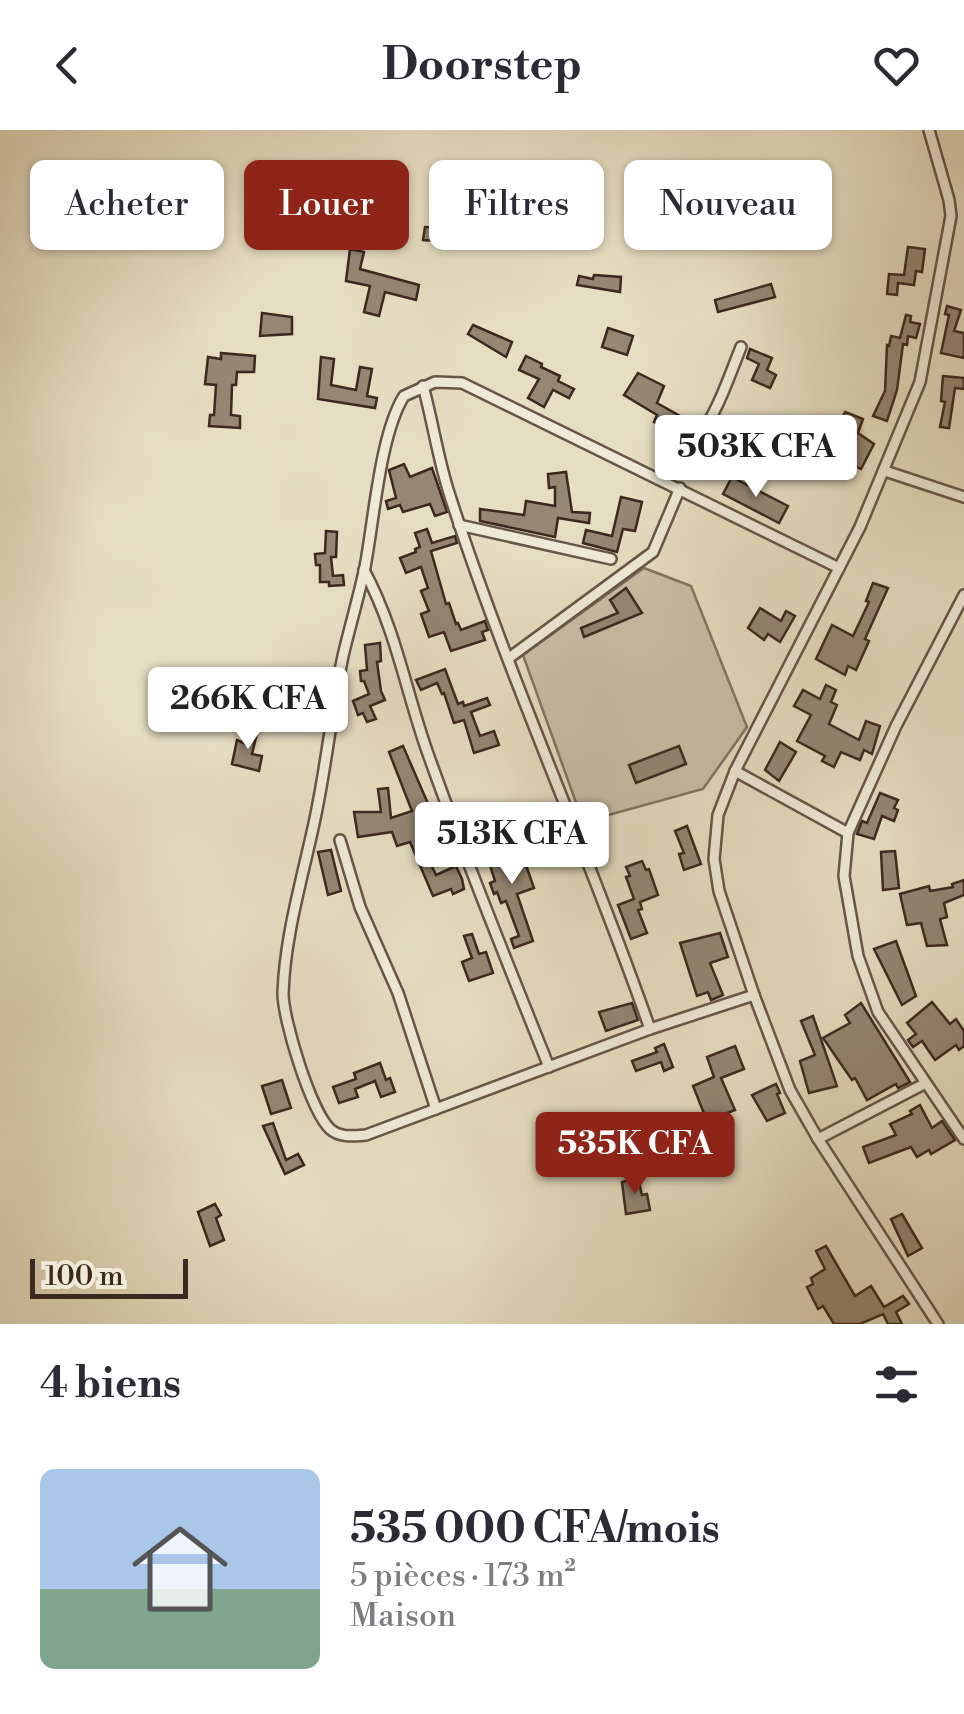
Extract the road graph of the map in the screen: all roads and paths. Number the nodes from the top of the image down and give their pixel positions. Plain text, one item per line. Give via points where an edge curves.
1 (928, 130) edge
2 (964, 212) edge
3 (951, 216) junction
4 (741, 347) dead end
5 (423, 386) junction
6 (885, 471) junction
7 (659, 478) junction
8 (680, 488) junction
9 (964, 497) edge
10 (459, 525) junction
11 (611, 559) dead end
12 (839, 568) junction
13 (364, 570) junction
14 (964, 596) edge
15 (509, 658) junction
16 (736, 771) junction
17 (848, 832) junction
18 (340, 840) dead end
19 (754, 995) junction
20 (650, 1029) junction
21 (549, 1067) junction
22 (924, 1084) junction
23 (436, 1109) junction
24 (818, 1139) junction
25 (964, 1139) edge
26 (938, 1324) edge

1 - 3 street
2 - 3 street
3 - 6 street via 920,382
4 - 7 street via 720,405 696,444
5 - 7 street via 462,384
5 - 10 street
5 - 13 street via 398,407
6 - 9 street
6 - 12 street
7 - 8 street
8 - 12 street
8 - 15 street via 653,552
10 - 11 street
10 - 15 street
12 - 16 street
13 - 21 street via 395,636 476,886
13 - 23 street via 292,921 284,1011 332,1130 366,1135
14 - 17 street
15 - 20 street
16 - 17 street
16 - 19 street via 718,814 714,860
17 - 22 street via 844,876 858,956 878,1012
18 - 23 street
19 - 20 street
19 - 24 street via 790,1090
20 - 21 street
21 - 23 street
22 - 24 street
22 - 25 street
24 - 26 street

